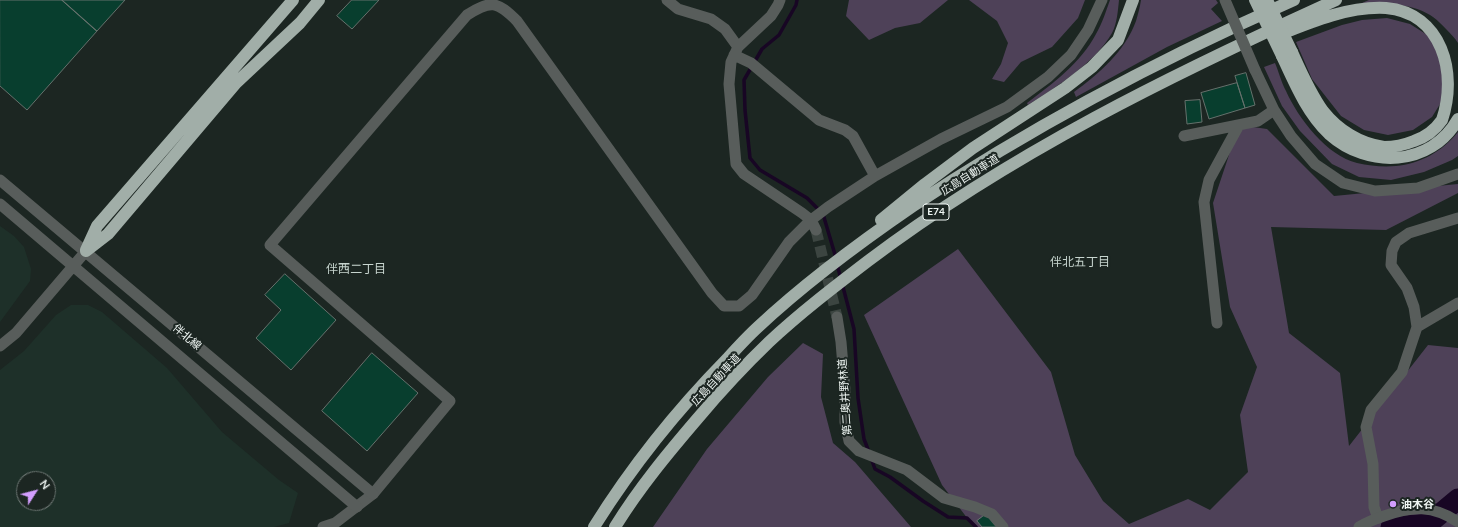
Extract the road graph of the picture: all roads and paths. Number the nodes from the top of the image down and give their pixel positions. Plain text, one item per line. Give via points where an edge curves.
1 (294, 0) edge
2 (319, 0) edge
3 (667, 0) edge
4 (780, 0) edge
5 (1102, 0) edge
6 (1133, 0) edge
7 (1225, 0) edge
8 (1255, 0) edge
9 (1267, 0) edge
10 (1294, 0) edge
11 (1336, 0) edge
12 (736, 51) junction
13 (1287, 54) junction
14 (1182, 72) junction
15 (1274, 110) junction
16 (1458, 119) edge
17 (1239, 125) junction
18 (1184, 136) dead end
19 (1458, 174) edge
20 (875, 176) junction
21 (0, 180) edge
22 (0, 204) edge
23 (1458, 218) edge
24 (814, 225) junction
25 (86, 251) junction
26 (74, 266) junction
27 (817, 276) junction
28 (1458, 303) edge
29 (837, 317) tunnel mouth
30 (1216, 323) dead end
31 (1417, 327) junction
32 (0, 346) edge
33 (373, 494) junction
34 (357, 507) junction
35 (1378, 518) junction
36 (1451, 518) edge
37 (323, 527) edge
38 (594, 527) edge
39 (615, 527) edge
40 (1003, 527) edge
41 (1359, 527) edge

1 - 25 highway via 97,226
2 - 25 highway via 300,23 236,83 108,234
3 - 12 street via 678,9 711,19 725,29
4 - 12 street via 771,16
5 - 20 street via 1088,30 1071,55 1048,77 1007,107 941,139
6 - 27 highway via 1118,40 1092,67 1066,88 973,148 925,184
7 - 15 street, bridge
8 - 13 highway, bridge
9 - 13 highway, bridge
10 - 27 highway, 広島自動車道 / E74 via 1171,58 1013,142 887,224
11 - 14 highway, 広島自動車道 / E74
12 - 20 street via 819,120 845,130 853,136
12 - 24 street via 731,62 729,84 736,164 744,174
13 - 14 highway via 1324,111 1338,127 1373,146 1390,147 1422,138 1436,128 1448,113 1455,96 1458,79 1448,46 1424,21 1408,12 1386,8 1336,14
13 - 16 highway via 1301,96 1314,116 1330,134 1349,148 1371,157 1389,159 1427,150 1442,138
14 - 39 highway, 広島自動車道 / E74 via 1026,156 968,191 897,239 827,292 769,342 716,397 666,455
15 - 17 street via 1258,121
15 - 19 street via 1291,136 1316,164 1344,183 1375,191 1410,189
17 - 18 street
17 - 30 street via 1209,180 1204,202
20 - 24 street via 828,207
21 - 25 street, 伴北線
22 - 26 street, 伴北線
23 - 31 street via 1409,233 1396,242 1392,251 1391,265 1407,288 1414,307
24 - 33 street via 790,242 752,295 739,306 724,306 712,294 517,21 504,7 492,3 480,6 467,15 270,245 450,401
25 - 26 street
25 - 33 street, 伴北線
26 - 32 street via 16,333
26 - 34 street, 伴北線
27 - 38 highway, 広島自動車道 / E74 via 757,327 702,384 652,444
28 - 31 street
29 - 40 street, 第二奥井野林道 via 845,390 845,422 849,441 859,451 907,470 944,498 992,514
31 - 35 street via 1402,372 1371,410 1366,427 1373,464 1374,507
33 - 34 street
34 - 37 street via 335,523
35 - 36 street via 1404,510 1427,509
35 - 41 street

